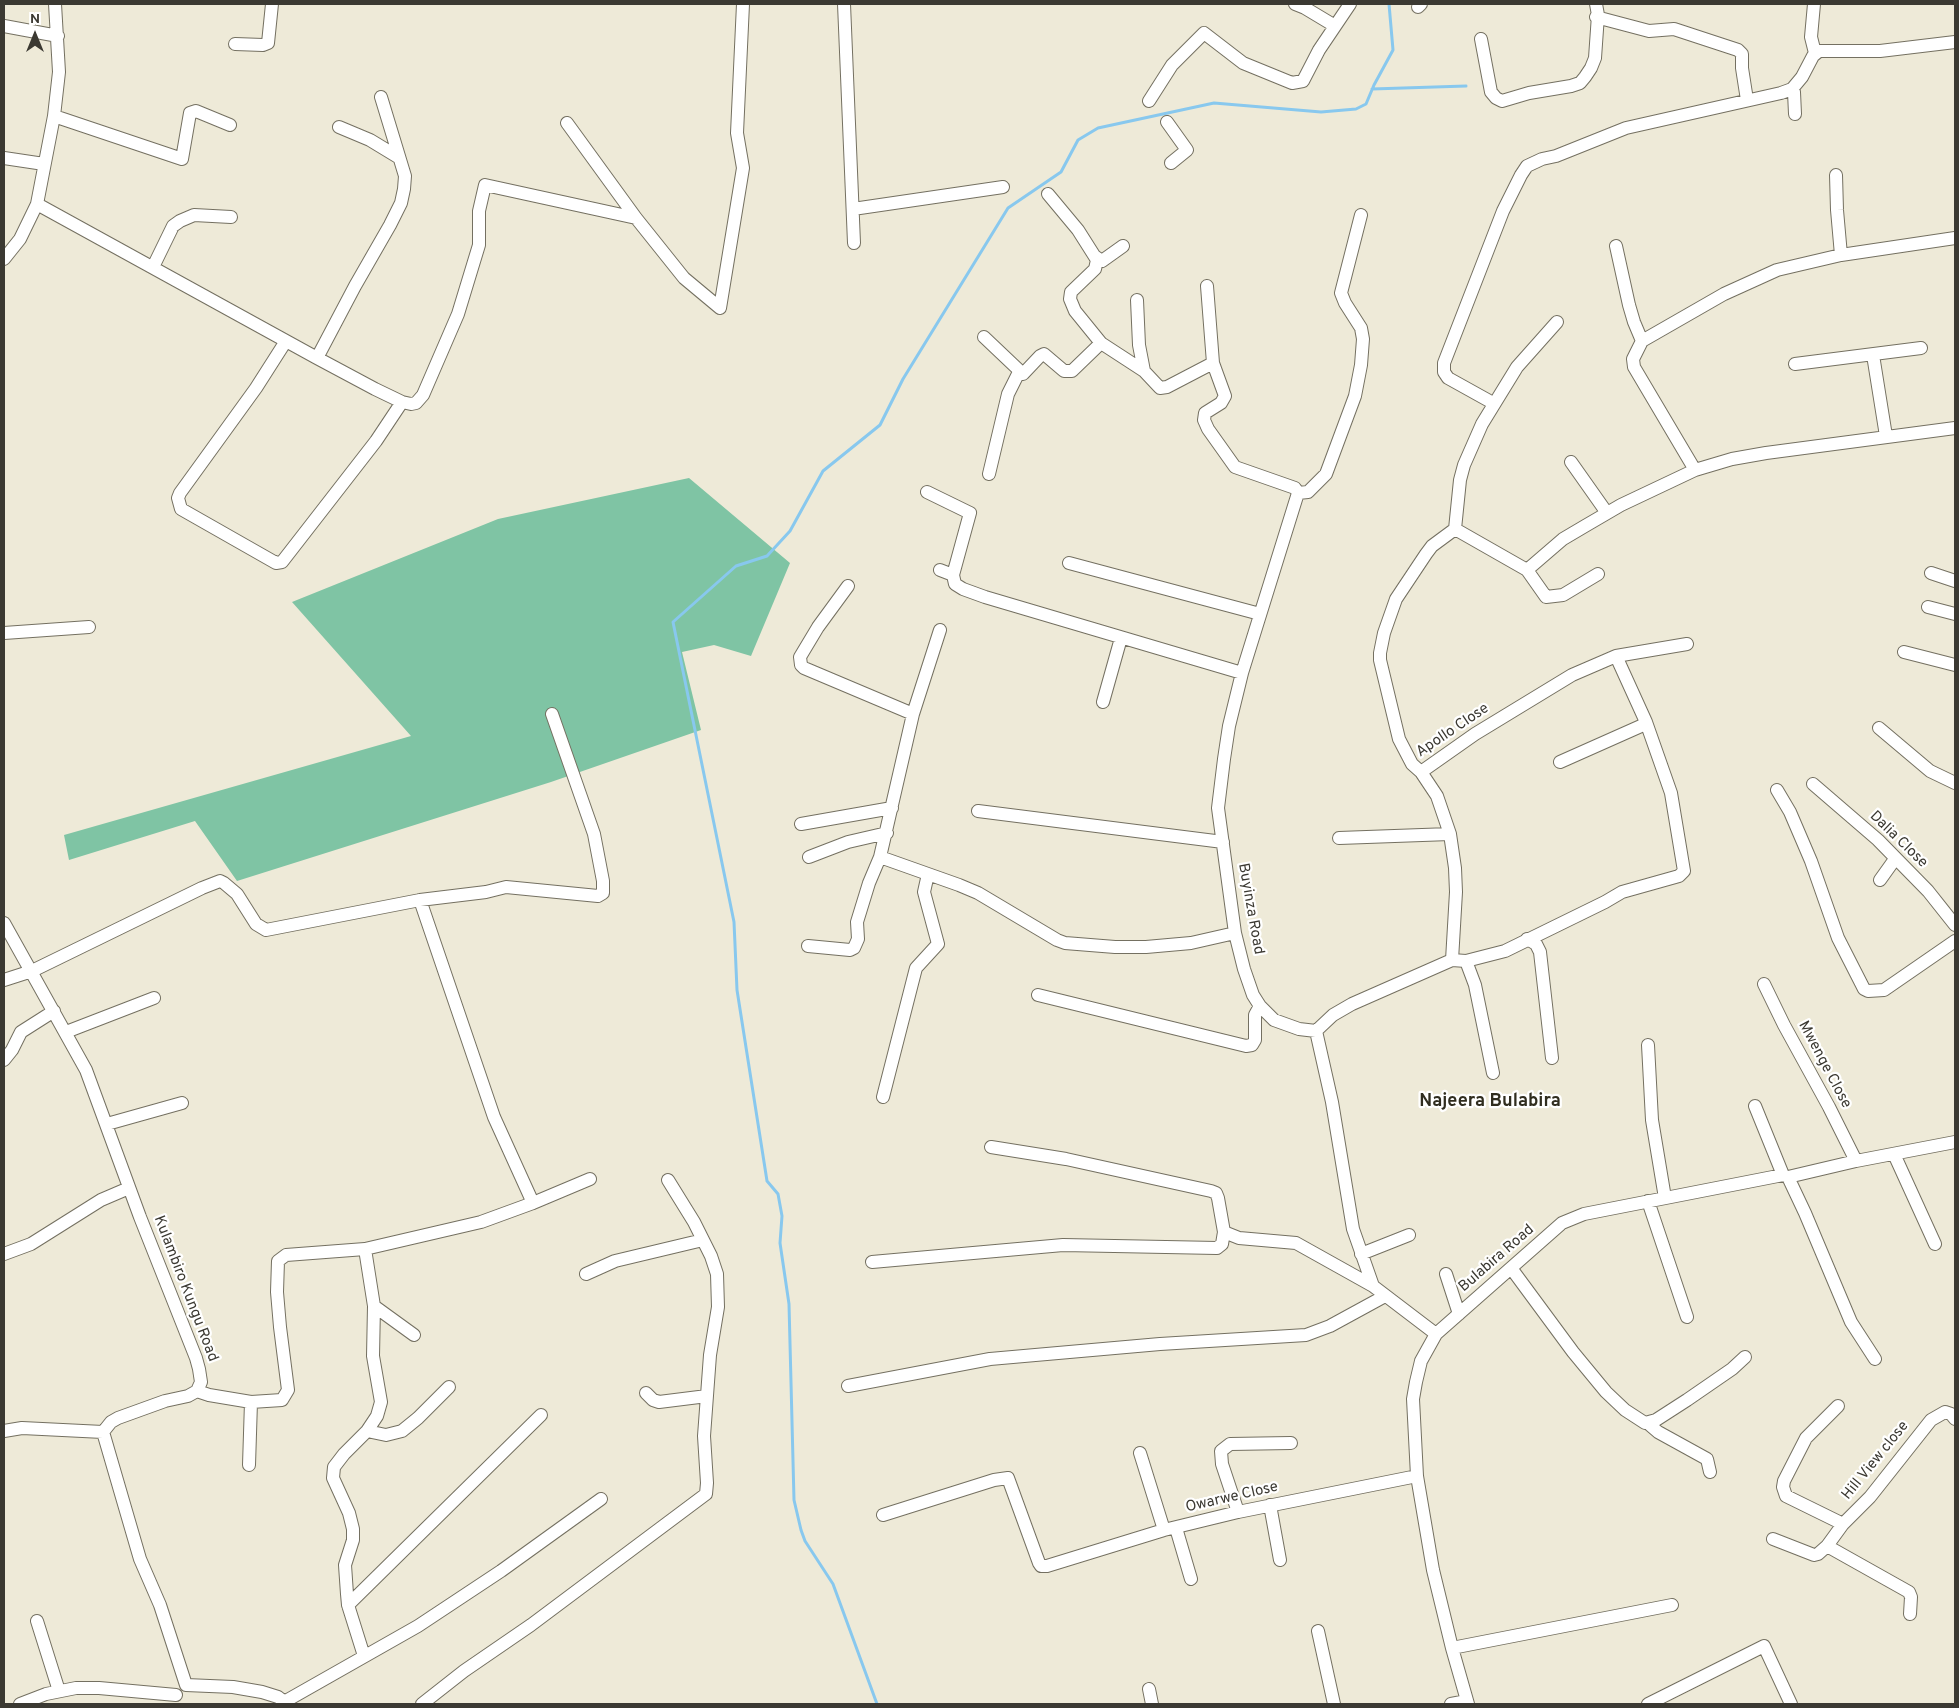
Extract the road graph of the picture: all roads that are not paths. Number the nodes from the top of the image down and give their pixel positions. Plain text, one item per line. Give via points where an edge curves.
1 (55, 4) edge
2 (272, 4) edge
3 (743, 4) edge
4 (844, 4) edge
5 (1295, 4) edge
6 (1350, 4) edge
7 (1596, 4) edge
8 (1814, 4) edge
9 (1596, 17) junction
10 (4, 26) edge
11 (1335, 26) junction
12 (58, 36) junction
13 (1481, 39) dead end
14 (1955, 42) edge
15 (235, 44) dead end
16 (1815, 53) junction
17 (1792, 89) junction
18 (381, 97) dead end
19 (1747, 100) junction
20 (1149, 101) dead end
21 (1795, 114) dead end
22 (54, 116) junction
23 (1167, 122) dead end
24 (568, 123) dead end
25 (230, 125) dead end
26 (339, 127) dead end
27 (398, 157) junction
28 (4, 158) edge
29 (1171, 163) dead end
30 (44, 164) junction
31 (1836, 175) dead end
32 (1004, 187) dead end
33 (1048, 194) dead end
34 (38, 204) junction
35 (853, 209) junction
36 (1361, 215) dead end
37 (231, 217) dead end
38 (636, 218) junction
39 (1955, 238) edge
40 (854, 243) dead end
41 (1123, 246) dead end
42 (1616, 246) dead end
43 (1841, 255) junction
44 (1096, 257) junction
45 (4, 259) edge
46 (153, 266) junction
47 (1207, 286) dead end
48 (1137, 300) dead end
49 (1557, 322) dead end
50 (984, 337) dead end
51 (286, 341) junction
52 (1642, 341) junction
53 (1101, 343) junction
54 (1921, 348) dead end
55 (1872, 355) junction
56 (317, 358) junction
57 (1213, 363) junction
58 (1795, 364) dead end
59 (1144, 371) junction
60 (1019, 372) junction
61 (402, 402) junction
62 (1493, 403) junction
63 (1955, 428) edge
64 (1886, 436) junction
65 (1571, 462) dead end
66 (1695, 470) junction
67 (989, 474) dead end
68 (927, 492) dead end
69 (1298, 493) junction
70 (1607, 513) junction
71 (1455, 529) junction
72 (1069, 563) dead end
73 (940, 570) dead end
74 (1527, 570) junction
75 (1930, 573) dead end
76 (1598, 574) dead end
77 (953, 575) junction
78 (1955, 581) edge
79 (848, 586) dead end
80 (1928, 607) dead end
81 (1260, 614) junction
82 (1955, 614) edge
83 (89, 627) dead end
84 (940, 630) dead end
85 (4, 633) edge
86 (1121, 638) junction
87 (1687, 644) dead end
88 (1904, 652) dead end
89 (1616, 656) junction
90 (1955, 665) edge
91 (1242, 673) junction
92 (1103, 702) dead end
93 (552, 714) dead end
94 (912, 714) junction
95 (1646, 722) junction
96 (1879, 728) dead end
97 (1560, 762) dead end
98 (1420, 772) junction
99 (1955, 783) edge
100 (1813, 784) dead end
101 (1777, 790) dead end
102 (892, 808) junction
103 (978, 811) dead end
104 (801, 824) dead end
105 (1450, 834) junction
106 (1339, 838) dead end
107 (885, 839) junction
108 (1222, 842) junction
109 (809, 857) dead end
110 (880, 858) junction
111 (1895, 859) junction
112 (928, 874) junction
113 (1880, 880) dead end
114 (420, 900) junction
115 (4, 923) edge
116 (1955, 925) edge
117 (1236, 933) junction
118 (1527, 939) junction
119 (1955, 941) edge
120 (808, 946) dead end
121 (1452, 960) junction
122 (1466, 961) junction
123 (32, 972) junction
124 (4, 980) edge
125 (1764, 984) dead end
126 (1038, 995) dead end
127 (154, 998) dead end
128 (1260, 1006) junction
129 (54, 1010) junction
130 (1316, 1031) junction
131 (66, 1032) junction
132 (1648, 1045) dead end
133 (1552, 1058) dead end
134 (4, 1060) edge
135 (1494, 1073) dead end
136 (883, 1096) dead end
137 (182, 1103) dead end
138 (1755, 1106) dead end
139 (107, 1124) junction
140 (1955, 1142) edge
141 (992, 1147) dead end
142 (1894, 1154) junction
143 (1856, 1161) junction
144 (1785, 1176) junction
145 (590, 1179) dead end
146 (668, 1180) dead end
147 (129, 1188) junction
148 (1665, 1198) junction
149 (1648, 1201) junction
150 (534, 1203) junction
151 (1224, 1232) junction
152 (1409, 1235) dead end
153 (703, 1240) junction
154 (1934, 1244) dead end
155 (365, 1249) junction
156 (4, 1254) edge
157 (1361, 1254) junction
158 (872, 1262) dead end
159 (1511, 1268) junction
160 (586, 1274) dead end
161 (1446, 1274) dead end
162 (1373, 1286) junction
163 (1385, 1296) junction
164 (374, 1306) junction
165 (1459, 1314) junction
166 (1686, 1317) dead end
167 (1436, 1334) junction
168 (414, 1336) dead end
169 (1745, 1357) dead end
170 (1875, 1360) dead end
171 (848, 1386) dead end
172 (449, 1387) dead end
173 (197, 1391) junction
174 (646, 1393) dead end
175 (707, 1396) junction
176 (251, 1402) junction
177 (1838, 1406) dead end
178 (541, 1415) dead end
179 (1955, 1419) edge
180 (1649, 1422) junction
181 (4, 1431) edge
182 (367, 1431) junction
183 (103, 1432) junction
184 (1291, 1443) dead end
185 (1140, 1453) dead end
186 (248, 1465) dead end
187 (1710, 1472) dead end
188 (1417, 1476) junction
189 (601, 1499) dead end
190 (1270, 1505) junction
191 (1238, 1512) junction
192 (883, 1515) dead end
193 (1843, 1524) junction
194 (1170, 1529) junction
195 (1773, 1539) dead end
196 (1827, 1546) junction
197 (1280, 1560) dead end
198 (1191, 1579) dead end
199 (348, 1606) junction
200 (1672, 1606) dead end
201 (1910, 1614) dead end
202 (37, 1621) dead end
203 (1318, 1631) dead end
204 (1452, 1648) junction
205 (364, 1656) junction
206 (186, 1685) junction
207 (1149, 1689) dead end
208 (59, 1691) junction
209 (175, 1700) edge
210 (286, 1703) edge
211 (1468, 1703) edge
212 (20, 1704) edge
213 (422, 1704) edge
214 (1152, 1704) edge
215 (1334, 1704) edge
216 (1451, 1704) edge
217 (1648, 1704) edge
218 (1791, 1704) edge

1 - 12 street
2 - 15 street via 268,43
3 - 38 street via 737,133 743,168 720,308 684,278
4 - 35 street
5 - 11 street
6 - 11 street
7 - 9 street
8 - 16 street via 1811,37
9 - 13 street via 1595,58 1580,83 1502,101 1491,92
9 - 19 street via 1649,32 1674,30 1738,50 1742,54
10 - 12 street
11 - 20 street via 1303,81 1296,83 1243,63 1204,33 1172,65
12 - 22 street via 59,72
14 - 16 street via 1880,51 1822,50
16 - 17 street
17 - 19 street
17 - 21 street
18 - 27 street
19 - 62 street via 1626,128 1528,166 1503,212 1444,363 1448,378
22 - 25 street via 182,158 190,112 196,111
22 - 30 street
23 - 29 street via 1187,150
24 - 38 street
26 - 27 street
27 - 56 street via 405,176 401,203
28 - 30 street
30 - 34 street
31 - 43 street
32 - 35 street
33 - 44 street
34 - 45 street via 20,239
34 - 46 street
35 - 40 street
36 - 69 street via 1341,288 1342,298 1357,321 1363,339 1355,396 1326,474 1308,492
37 - 46 street via 194,215 180,220 173,226
38 - 61 street via 485,185 478,211 479,244 458,314 423,395 416,403
39 - 43 street
41 - 44 street via 1102,261
42 - 52 street via 1629,305
43 - 52 street via 1777,270 1724,294
44 - 53 street via 1097,266 1073,290 1070,299
46 - 51 street
47 - 57 street
48 - 59 street via 1138,345
49 - 62 street via 1517,367
50 - 60 street
51 - 56 street
51 - 61 street via 178,498 181,509 276,563 282,562 376,441
52 - 66 street via 1633,359 1634,367
53 - 59 street
53 - 60 street via 1069,372 1044,354 1025,373
54 - 55 street
55 - 58 street
55 - 64 street
56 - 61 street
57 - 59 street via 1163,388 1158,387
57 - 69 street via 1224,396 1220,403 1205,413 1208,429 1238,469 1295,488
60 - 67 street via 1008,394
62 - 71 street via 1464,465 1457,496
63 - 64 street
64 - 66 street via 1747,456
65 - 70 street
66 - 70 street
68 - 77 street via 970,512
69 - 81 street, Buyinza Road
70 - 74 street via 1563,539
71 - 74 street
71 - 98 street via 1432,546 1416,567 1396,599 1381,645 1380,660 1399,739 1408,759
72 - 81 street
73 - 77 street
74 - 76 street via 1546,597 1551,598 1563,595
75 - 78 street
77 - 86 street via 955,584 969,592
79 - 94 street via 800,657 801,665
80 - 82 street
81 - 91 street, Buyinza Road
83 - 85 street
84 - 94 street
86 - 91 street
86 - 92 street
87 - 89 street, Apollo Close
88 - 90 street
89 - 95 street
89 - 98 street, Apollo Close via 1572,675 1523,704
91 - 108 street, Buyinza Road via 1229,726 1219,796
93 - 114 street via 594,834 603,893 591,896 506,887
94 - 102 street
95 - 97 street
95 - 118 street via 1671,793 1684,871 1679,876 1622,892
96 - 99 street via 1930,771
98 - 105 street, Apollo Close via 1437,796
100 - 111 street, Dalia Close via 1878,840
101 - 119 street via 1811,861 1838,938 1864,989 1884,990
102 - 104 street
102 - 107 street
103 - 108 street
105 - 106 street
105 - 121 street, Apollo Close via 1456,892
107 - 109 street via 871,836
107 - 110 street
108 - 117 street, Buyinza Road
110 - 112 street
110 - 120 street via 857,922 858,939 854,948
111 - 113 street
111 - 116 street, Dalia Close via 1928,891
112 - 117 street via 993,901 1066,943 1146,946 1191,943
112 - 136 street via 924,892 938,944 916,968
114 - 123 street via 266,930 256,924 237,894 224,883 214,882
114 - 150 street via 494,1117
115 - 123 street, Kulambiro Kungu Road
117 - 128 street, Buyinza Road via 1244,969
118 - 122 street via 1505,951
118 - 133 street via 1536,944 1540,952
121 - 122 street
121 - 130 street via 1352,1004
122 - 135 street via 1475,985
123 - 124 street
123 - 129 street, Kulambiro Kungu Road
125 - 143 street, Mwenge Close
126 - 128 street via 1246,1046 1255,1040 1255,1015
127 - 131 street
128 - 130 street, Buyinza Road via 1274,1020
129 - 131 street, Kulambiro Kungu Road
129 - 134 street via 21,1032
130 - 157 street via 1332,1102 1353,1229
131 - 139 street, Kulambiro Kungu Road via 86,1070
132 - 148 street via 1652,1120
137 - 139 street
138 - 144 street
139 - 147 street, Kulambiro Kungu Road
140 - 142 street, Bulabira Road
141 - 151 street via 1066,1159 1216,1193
142 - 143 street, Bulabira Road
142 - 154 street
143 - 144 street, Bulabira Road
144 - 148 street, Bulabira Road
144 - 170 street via 1805,1213 1851,1322
145 - 150 street
146 - 153 street
147 - 156 street via 101,1200 31,1244
147 - 173 street, Kulambiro Kungu Road via 196,1358 201,1382
148 - 149 street, Bulabira Road
149 - 159 street, Bulabira Road via 1584,1214 1562,1223
149 - 166 street
150 - 155 street via 481,1222
151 - 158 street via 1222,1244 1216,1248 1072,1245
151 - 162 street via 1239,1238 1296,1243
152 - 157 street
153 - 160 street via 622,1259
153 - 175 street via 717,1274 719,1292
155 - 164 street
155 - 176 street via 286,1255 278,1261 277,1292 288,1390 282,1400
157 - 162 street
159 - 165 street, Bulabira Road
159 - 180 street via 1606,1392 1640,1421
161 - 165 street
162 - 163 street
163 - 167 street
163 - 171 street via 1330,1326 1306,1335 990,1359
164 - 168 street
164 - 182 street via 373,1356 381,1402
165 - 167 street, Bulabira Road
167 - 188 street, Bulabira Road via 1421,1361 1413,1399
169 - 180 street via 1687,1400
172 - 182 street via 402,1431 386,1435
173 - 176 street
173 - 183 street via 118,1418
174 - 175 street via 659,1402
175 - 213 street via 704,1436 706,1494
176 - 186 street
177 - 193 street via 1806,1438 1783,1488 1786,1496
178 - 199 street
179 - 193 street, Hill View close via 1945,1412 1931,1420 1870,1497
180 - 187 street via 1658,1432 1706,1459
181 - 183 street via 22,1428
182 - 199 street via 334,1467 334,1483 353,1529 345,1565
183 - 206 street via 140,1559 160,1605
184 - 191 street via 1230,1444 1221,1451 1222,1464
185 - 194 street
188 - 190 street, Owarwe Close
188 - 204 street, Bulabira Road via 1426,1534
189 - 205 street via 418,1626
190 - 191 street, Owarwe Close
190 - 197 street
191 - 194 street, Owarwe Close
192 - 194 street, Owarwe Close via 1006,1478 1010,1481 1039,1563 1044,1566
193 - 196 street, Hill View close
194 - 198 street
195 - 196 street via 1814,1556
196 - 201 street via 1909,1592
199 - 205 street
200 - 204 street
202 - 208 street
203 - 215 street
204 - 211 street, Bulabira Road
205 - 210 street
206 - 209 street
206 - 210 street via 253,1691 278,1697
207 - 214 street
208 - 209 street via 99,1688
208 - 212 street
211 - 216 street
217 - 218 street via 1764,1646

